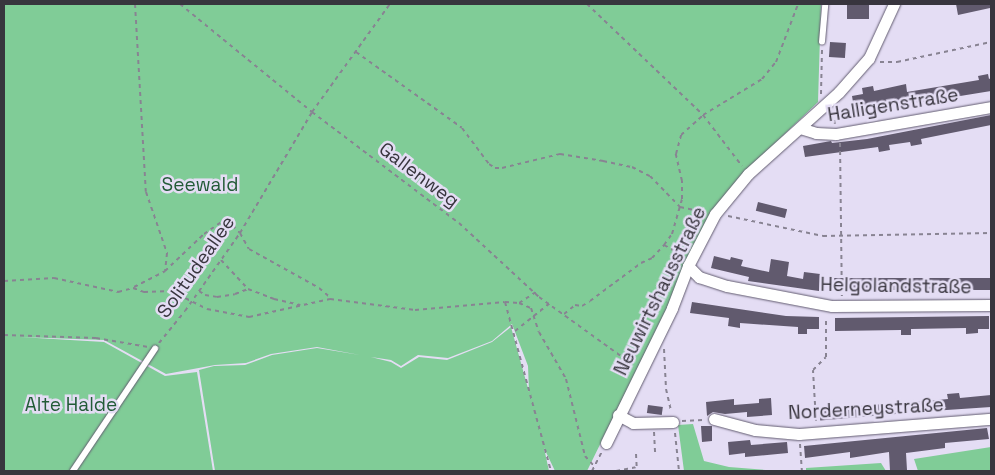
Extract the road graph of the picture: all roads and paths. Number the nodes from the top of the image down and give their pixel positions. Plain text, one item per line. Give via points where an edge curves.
1 (135, 4) edge
2 (180, 4) edge
3 (390, 4) edge
4 (587, 4) edge
5 (798, 4) edge
6 (825, 4) edge
7 (894, 4) edge
8 (822, 42) dead end
9 (991, 42) edge
10 (822, 49) dead end
11 (356, 52) junction
12 (869, 58) junction
13 (821, 81) dead end
14 (991, 107) edge
15 (312, 112) junction
16 (834, 112) dead end
17 (703, 115) junction
18 (835, 125) dead end
19 (800, 128) junction
20 (839, 139) dead end
21 (748, 174) junction
22 (680, 206) junction
23 (715, 214) junction
24 (240, 232) junction
25 (991, 233) edge
26 (841, 237) junction
27 (664, 245) junction
28 (221, 260) junction
29 (689, 263) junction
30 (165, 271) junction
31 (4, 281) edge
32 (133, 288) junction
33 (248, 289) junction
34 (199, 291) junction
35 (536, 292) junction
36 (333, 300) junction
37 (192, 302) junction
38 (505, 302) junction
39 (519, 303) junction
40 (550, 304) junction
41 (826, 304) junction
42 (302, 305) junction
43 (991, 305) edge
44 (842, 306) junction
45 (564, 314) junction
46 (535, 315) junction
47 (661, 329) junction
48 (514, 331) junction
49 (4, 335) edge
50 (154, 349) junction
51 (641, 369) junction
52 (618, 415) junction
53 (991, 418) edge
54 (714, 419) joint
55 (654, 422) junction
56 (672, 422) junction
57 (816, 432) junction
58 (799, 434) junction
59 (606, 442) joint
60 (655, 452) dead end
61 (636, 454) dead end
62 (594, 466) junction
63 (636, 467) junction
64 (73, 471) edge
65 (551, 471) edge
66 (592, 471) edge
67 (616, 471) edge
68 (637, 471) edge
69 (679, 471) edge
70 (802, 471) edge

1 - 30 path via 146,192 167,253
2 - 15 path, Gallenweg
3 - 11 path, Solitudeallee
4 - 17 path
5 - 17 path via 786,41 762,79
6 - 8 lane
7 - 12 street, Neuwirtshausstraße
9 - 12 path via 897,62 876,62
10 - 13 path
11 - 15 path, Solitudeallee
11 - 22 path via 462,128 495,168 560,154 603,160 632,167 650,176
12 - 19 street, Neuwirtshausstraße via 839,92
14 - 19 street, Halligenstraße via 836,134
15 - 24 path, Solitudeallee
15 - 35 path, Gallenweg via 459,223
16 - 18 path
17 - 21 path
17 - 22 path via 681,135 678,145 677,164 682,181
19 - 21 street, Neuwirtshausstraße
20 - 26 path via 842,162
21 - 23 street, Neuwirtshausstraße
22 - 23 path
22 - 27 path via 672,234
23 - 26 path
23 - 29 street, Neuwirtshausstraße
24 - 28 path, Solitudeallee
24 - 30 path via 227,220 221,222
24 - 36 path via 249,249
25 - 26 path
26 - 44 path
27 - 29 path
27 - 45 path via 652,258 590,301 582,306 574,305
28 - 33 path
28 - 34 path, Solitudeallee
29 - 41 street, Helgolandstraße via 699,277 727,286
29 - 47 street, Neuwirtshausstraße
30 - 32 path
31 - 32 path via 54,278 118,292
32 - 37 path via 144,292 171,291
33 - 34 path via 217,297
33 - 42 path
34 - 37 path, Solitudeallee
35 - 39 path
35 - 40 path, Gallenweg
36 - 38 path via 415,310
36 - 42 path
37 - 42 path via 207,309 249,317
37 - 50 path, Solitudeallee
38 - 39 path
38 - 48 path
39 - 46 path via 531,308
40 - 45 path, Gallenweg
40 - 46 path
41 - 44 street, Helgolandstraße
41 - 57 path via 826,357 813,370
43 - 44 street, Helgolandstraße
45 - 51 path, Gallenweg
46 - 48 path
46 - 62 path via 539,332 566,379 585,456
47 - 51 street, Neuwirtshausstraße
47 - 56 path
48 - 65 path
49 - 50 path via 96,338
50 - 64 lane
51 - 52 street, Neuwirtshausstraße
52 - 55 street via 633,423
52 - 59 street, Neuwirtshausstraße
53 - 57 street, Norderneystraße
54 - 56 path
54 - 58 street, Norderneystraße via 755,430
55 - 56 street
55 - 60 path
56 - 69 path
57 - 58 street, Norderneystraße
58 - 70 path
59 - 62 path
61 - 63 path
62 - 66 path
63 - 67 path
63 - 68 path

